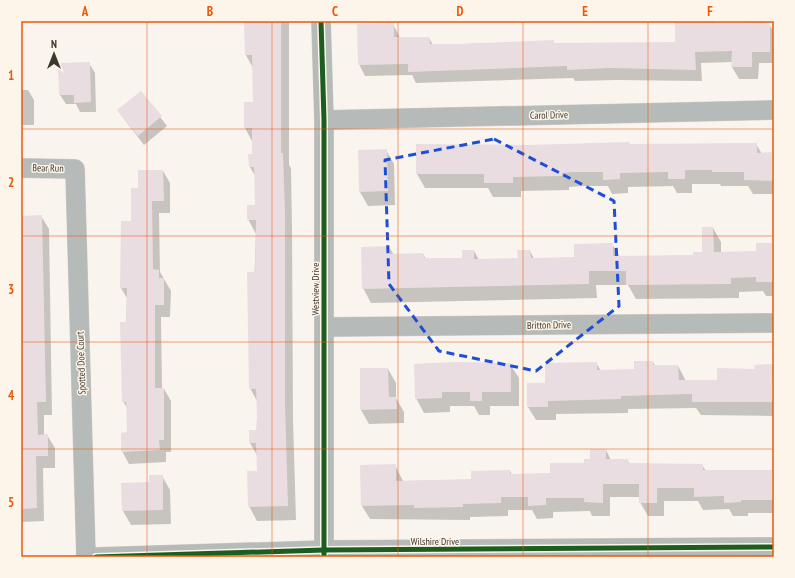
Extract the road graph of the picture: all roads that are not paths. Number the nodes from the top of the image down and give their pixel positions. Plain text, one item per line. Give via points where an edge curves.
1 (321, 21) edge
2 (774, 110) edge
3 (324, 120) junction
4 (21, 168) edge
5 (75, 169) joint
6 (774, 323) edge
7 (324, 327) junction
8 (774, 547) edge
9 (324, 554) edge
10 (86, 557) edge
11 (96, 557) edge

1 - 3 street, Westview Drive
2 - 3 street, Carol Drive
3 - 7 street, Westview Drive
4 - 5 street, Bear Run
5 - 10 street, Spotted Doe Court
6 - 7 street, Britton Drive
7 - 9 street, Westview Drive
8 - 9 street, Wilshire Drive
9 - 11 street, Wilshire Drive

